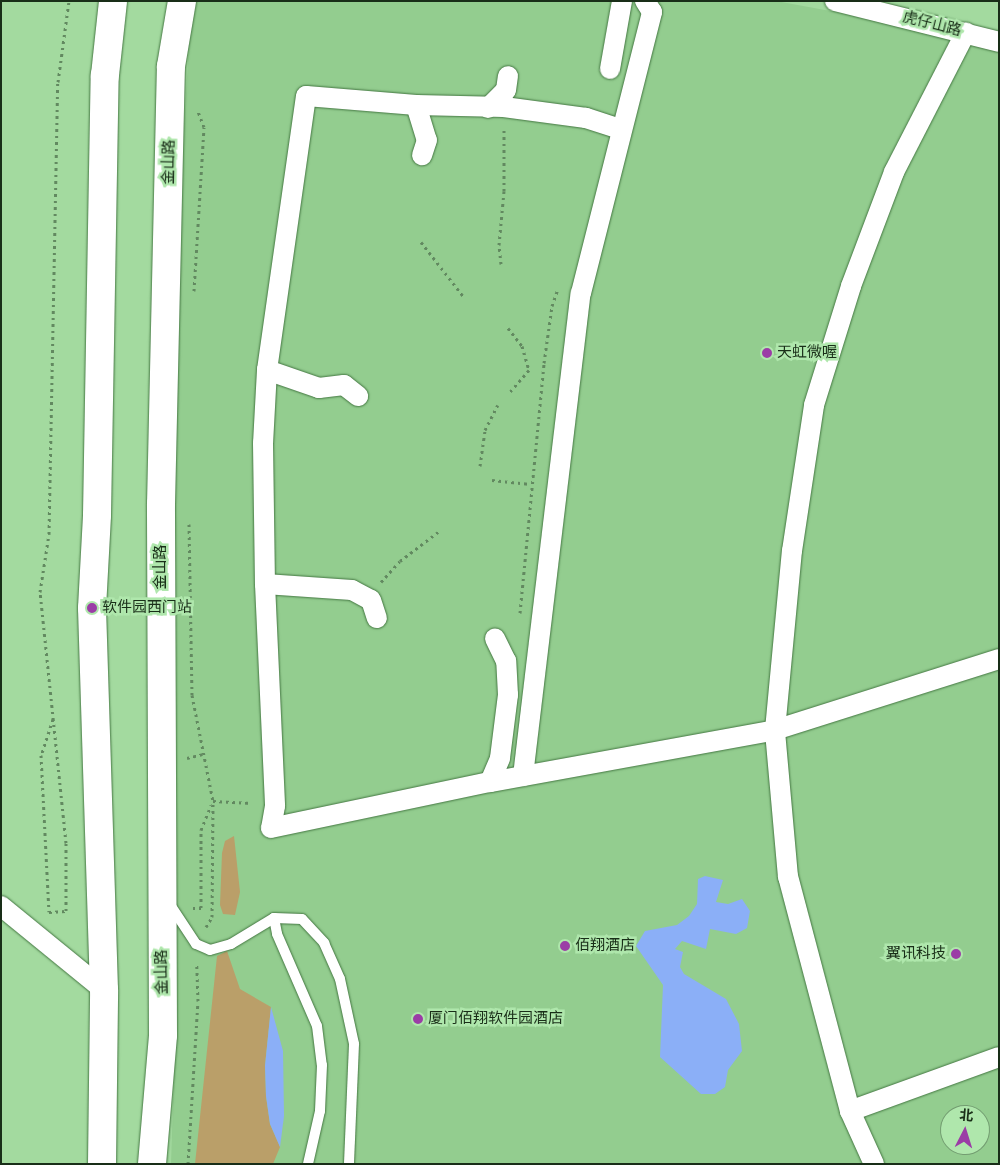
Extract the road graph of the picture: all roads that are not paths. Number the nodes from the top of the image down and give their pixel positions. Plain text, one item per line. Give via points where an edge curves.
1 (113, 1) edge
2 (182, 1) edge
3 (622, 1) edge
4 (645, 1) edge
5 (835, 1) edge
6 (966, 32) junction
7 (999, 42) edge
8 (610, 69) dead end
9 (508, 76) dead end
10 (416, 105) junction
11 (496, 108) junction
12 (620, 129) junction
13 (422, 155) dead end
14 (267, 370) junction
15 (358, 396) dead end
16 (265, 584) junction
17 (374, 609) road end
18 (495, 638) dead end
19 (999, 659) edge
20 (775, 730) junction
21 (523, 776) junction
22 (490, 782) junction
23 (160, 890) junction
24 (1, 906) edge
25 (274, 918) junction
26 (104, 990) junction
27 (999, 1056) edge
28 (850, 1111) junction
29 (103, 1163) edge
30 (152, 1164) edge
31 (308, 1164) edge
32 (349, 1164) edge
33 (874, 1164) edge

1 - 26 main road via 105,75 97,515 92,608
2 - 23 main road, 金山路 via 171,86 161,504
3 - 8 street
4 - 12 street via 652,12
5 - 6 street, 虎仔山路
6 - 7 street, 虎仔山路
6 - 20 street via 894,172 851,286 814,405 792,551
9 - 11 street via 506,90
10 - 11 street
10 - 13 street via 427,140
10 - 14 street via 306,96
11 - 12 street via 586,118
12 - 21 street via 581,293
14 - 15 street via 319,388 344,385
14 - 16 street via 263,443
16 - 17 street via 352,590
16 - 22 street via 275,806 271,828
18 - 22 street via 506,661 508,695 500,758
19 - 20 street
20 - 21 street
20 - 28 street via 788,877
21 - 22 street
23 - 25 lane via 196,944 210,950 248,935
23 - 30 main road, 金山路 via 163,1034
24 - 26 street
25 - 31 lane via 277,934 317,1026 322,1065 320,1111
25 - 32 lane via 302,919 324,943 340,979 354,1044
26 - 29 main road
27 - 28 street
28 - 33 street

